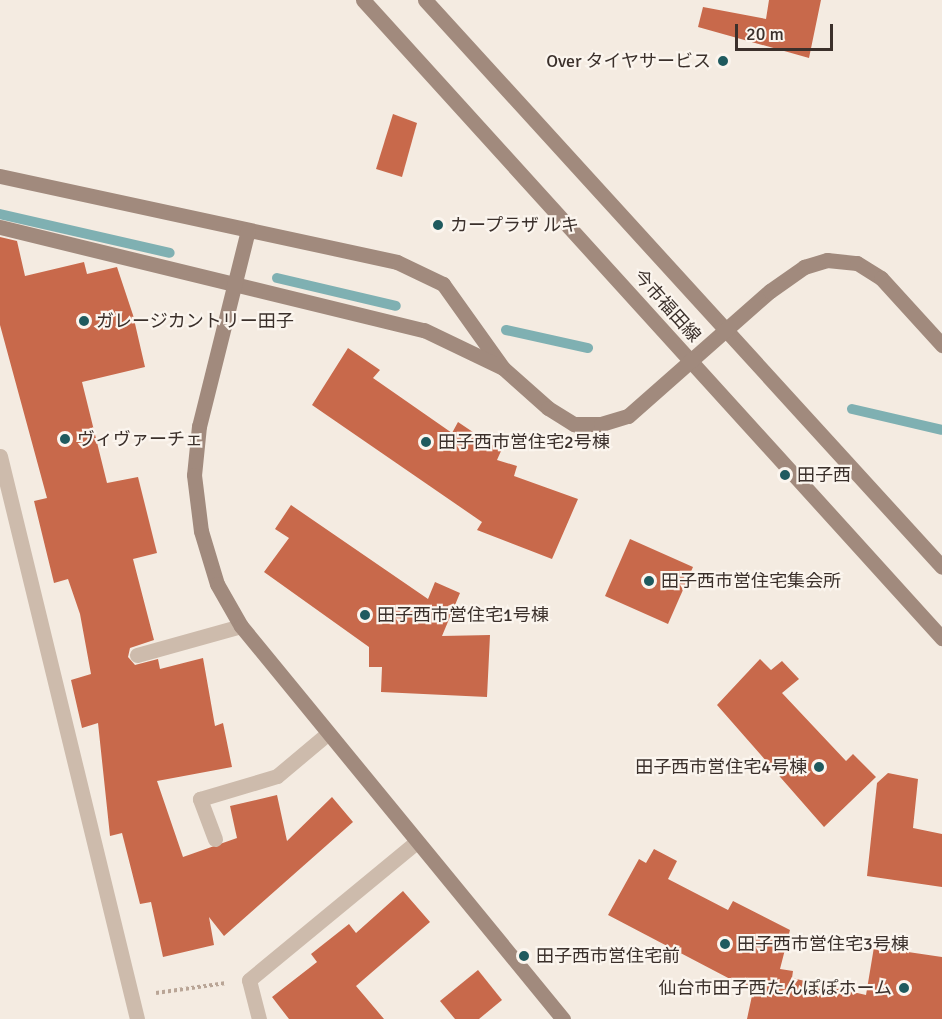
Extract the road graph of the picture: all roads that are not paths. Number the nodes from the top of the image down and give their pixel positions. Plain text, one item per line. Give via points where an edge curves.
1 (363, 0) edge
2 (425, 0) edge
3 (0, 176) edge
4 (0, 227) edge
5 (248, 230) junction
6 (234, 286) junction
7 (727, 331) junction
8 (942, 345) edge
9 (691, 363) junction
10 (503, 368) junction
11 (0, 456) edge
12 (942, 567) edge
13 (241, 626) junction
14 (942, 638) edge
15 (137, 655) dead end
16 (327, 734) junction
17 (215, 839) dead end
18 (414, 844) junction
19 (137, 1019) edge
20 (259, 1019) edge
21 (563, 1019) edge

1 - 9 street, 今市福田線
2 - 7 street, 今市福田線
3 - 5 street
4 - 6 street
5 - 6 street
5 - 10 street via 397,262 443,284
6 - 10 street via 424,330
6 - 13 street via 199,426 195,475 201,531 217,584
7 - 8 street via 787,279 827,260 857,263 881,278
7 - 9 street
7 - 12 street, 今市福田線
9 - 10 street via 628,416 601,424 574,424 548,408
9 - 14 street, 今市福田線
11 - 19 street
13 - 15 street
13 - 16 street
16 - 17 street via 277,776 200,799
16 - 18 street
18 - 20 street via 249,980
18 - 21 street

